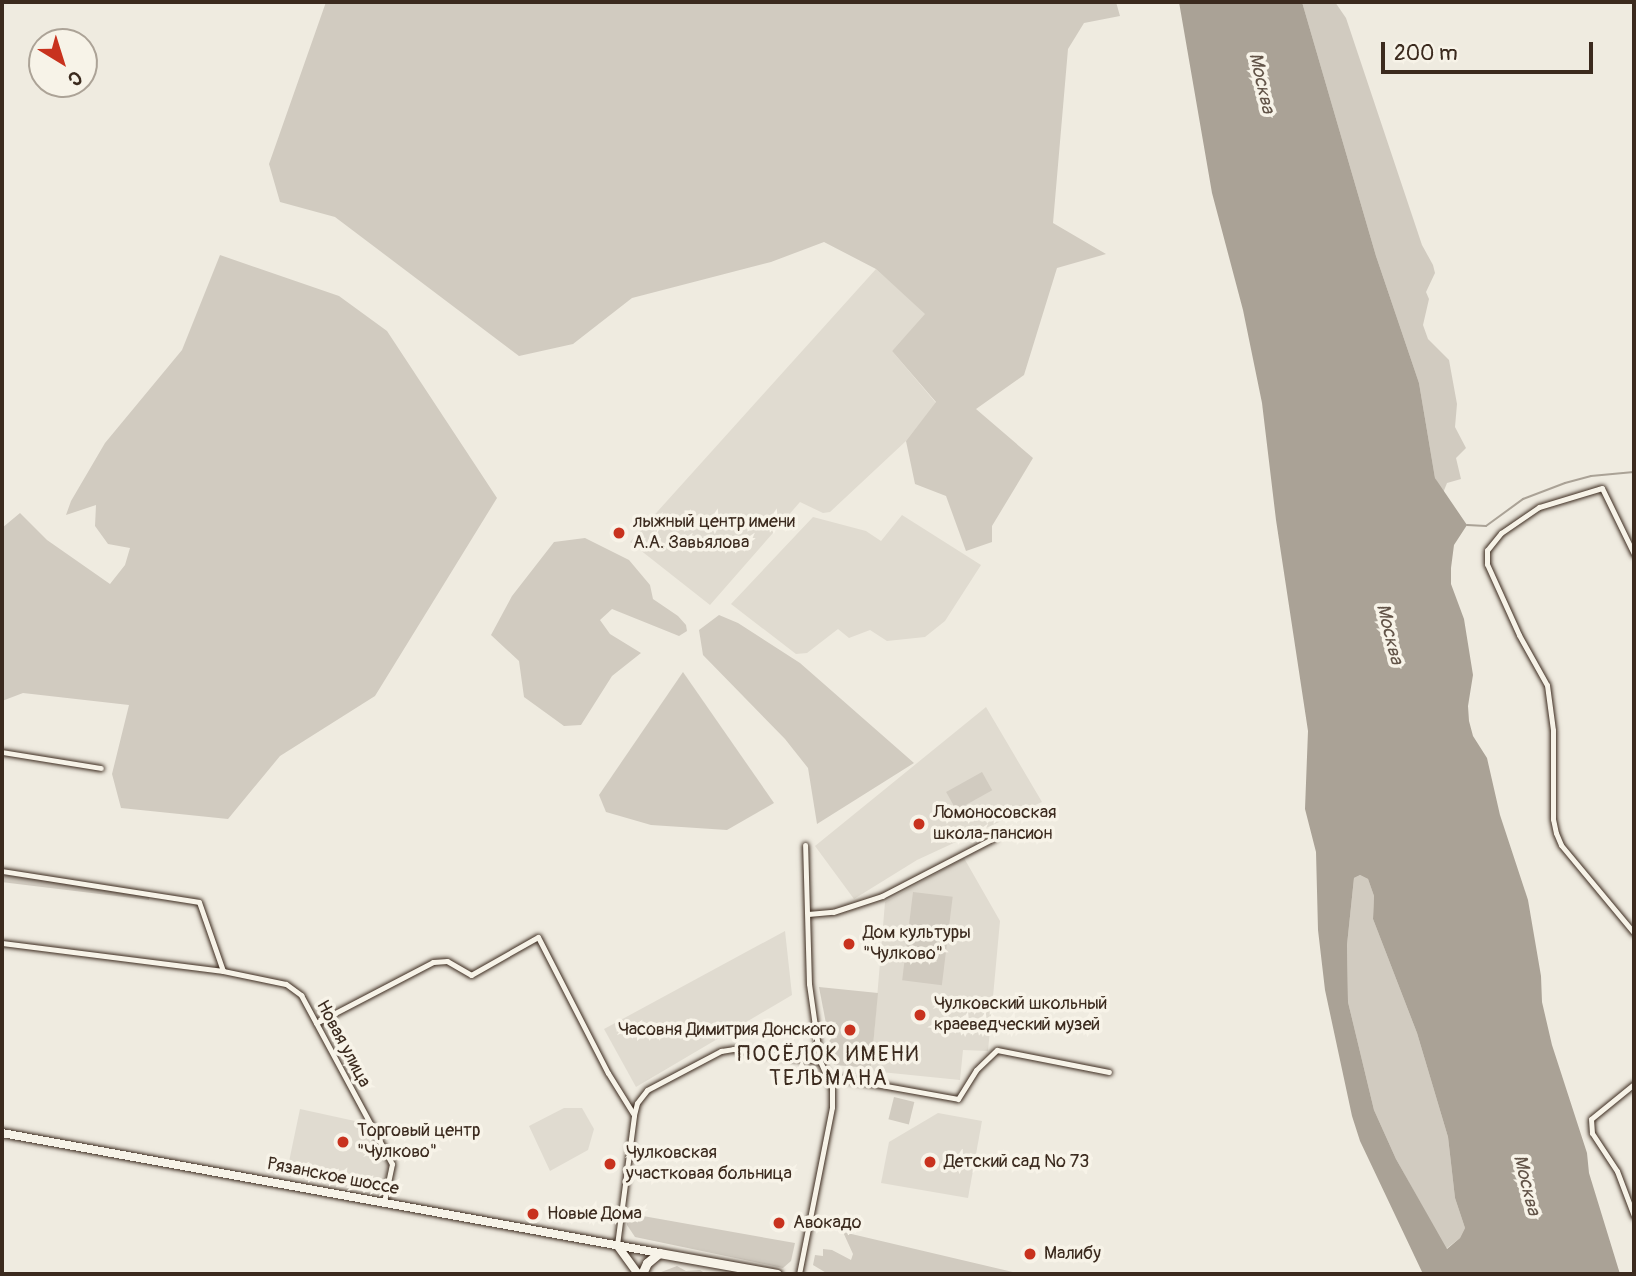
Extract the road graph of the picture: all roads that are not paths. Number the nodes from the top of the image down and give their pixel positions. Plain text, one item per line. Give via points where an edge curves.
1 (1634, 554) edge
2 (2, 752) edge
3 (101, 768) dead end
4 (994, 838) dead end
5 (805, 845) dead end
6 (2, 871) edge
7 (808, 914) junction
8 (1634, 933) edge
9 (2, 943) edge
10 (223, 971) junction
11 (316, 1023) junction
12 (820, 1061) junction
13 (1109, 1072) dead end
14 (825, 1075) junction
15 (1634, 1084) edge
16 (634, 1115) junction
17 (2, 1133) edge
18 (384, 1202) junction
19 (1634, 1216) edge
20 (617, 1245) junction
21 (659, 1253) junction
22 (640, 1274) edge
23 (776, 1274) edge
24 (799, 1274) edge

1 - 8 street via 1602,488 1539,507 1501,533 1487,550 1487,564 1547,685 1556,832 1561,845
2 - 3 street
4 - 7 street via 881,896 833,912
5 - 7 street
6 - 10 street via 199,902
7 - 12 street via 808,984
9 - 10 street, Новая улица
10 - 11 street, Новая улица via 297,989
11 - 16 street via 433,962 447,961 471,975 538,937
11 - 18 street, Новая улица via 392,1164
12 - 14 street
12 - 16 street via 721,1051 648,1090
13 - 14 street via 997,1050 976,1070 958,1099
14 - 24 street via 832,1088 832,1107
15 - 19 street via 1591,1119 1592,1133 1617,1171
16 - 20 street
17 - 18 main road, Рязанское шоссе
18 - 20 main road, Рязанское шоссе
20 - 21 main road, Рязанское шоссе
20 - 22 main road
21 - 22 main road
21 - 23 main road

